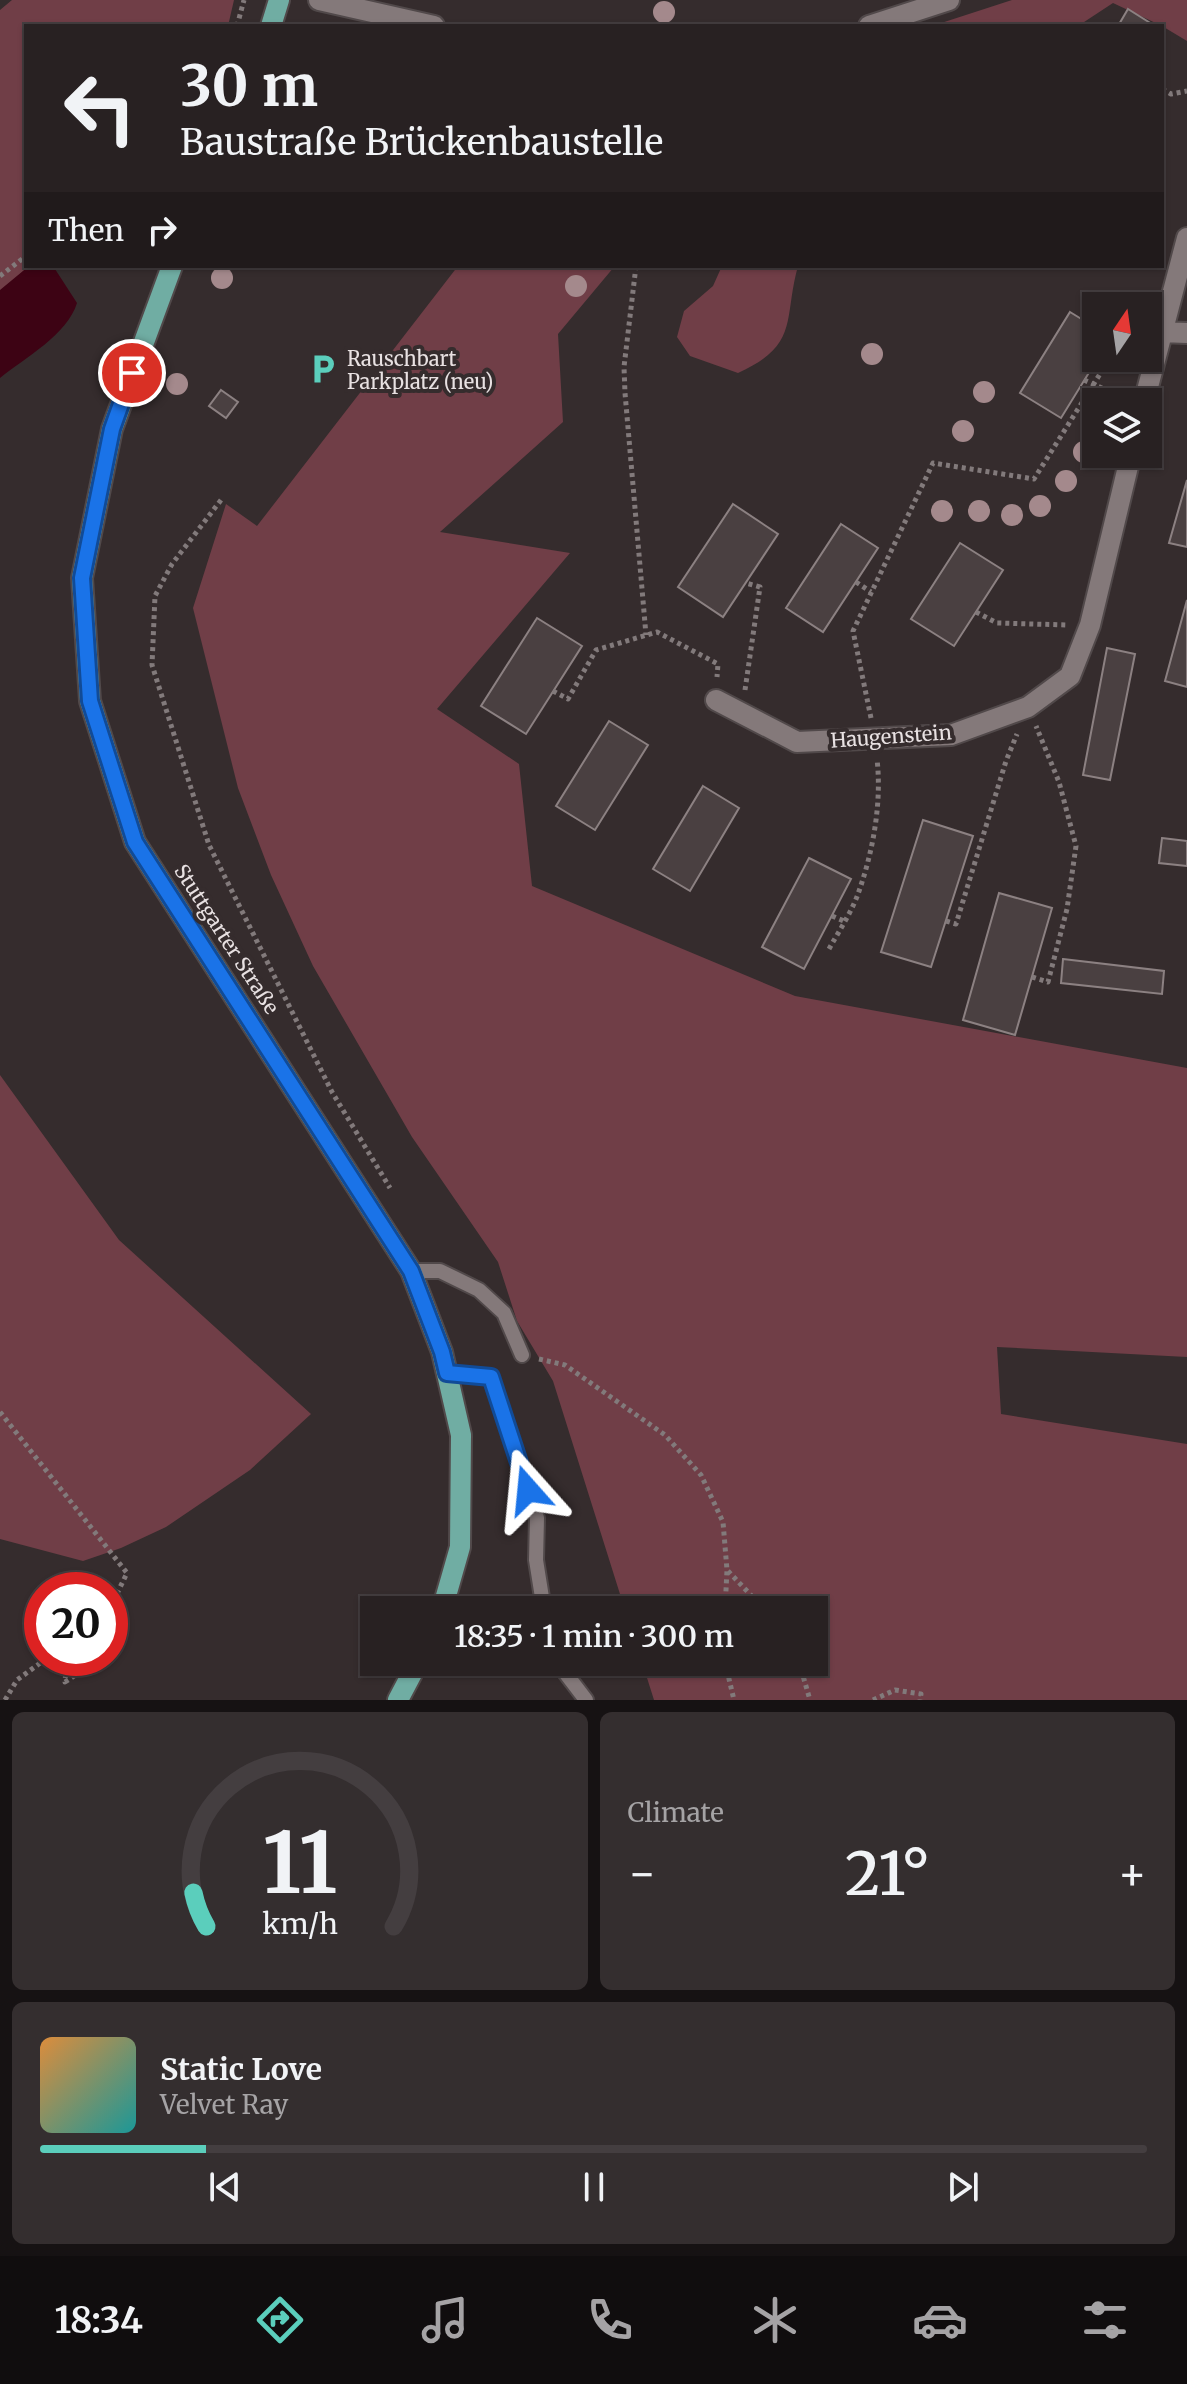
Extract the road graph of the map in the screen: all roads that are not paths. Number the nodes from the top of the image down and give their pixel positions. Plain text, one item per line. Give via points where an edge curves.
1 (279, 0) edge
2 (319, 0) edge
3 (949, 0) edge
4 (272, 24) edge
5 (425, 24) edge
6 (875, 24) edge
7 (1187, 238) edge
8 (171, 268) edge
9 (1162, 328) edge
10 (1162, 332) edge
11 (1187, 333) edge
12 (1128, 468) edge
13 (716, 700) road end
14 (411, 1271) junction
15 (522, 1355) road end
16 (447, 1373) junction
17 (446, 1596) edge
18 (542, 1596) edge
19 (411, 1676) edge
20 (568, 1676) edge
21 (398, 1700) edge
22 (586, 1700) edge

1 - 4 main road
2 - 5 street
3 - 6 street
7 - 9 street
8 - 14 main road, Stuttgarter Straße via 112,429 82,578 90,701 135,842
10 - 11 street
12 - 13 street, Haugenstein via 1090,625 1070,676 1028,707 951,735 797,742
14 - 15 lane via 440,1271 479,1290 504,1313
14 - 16 main road, Stuttgarter Straße
16 - 17 main road, Stuttgarter Straße via 461,1435 460,1547
16 - 18 lane via 491,1377 537,1518
19 - 21 main road
20 - 22 lane

